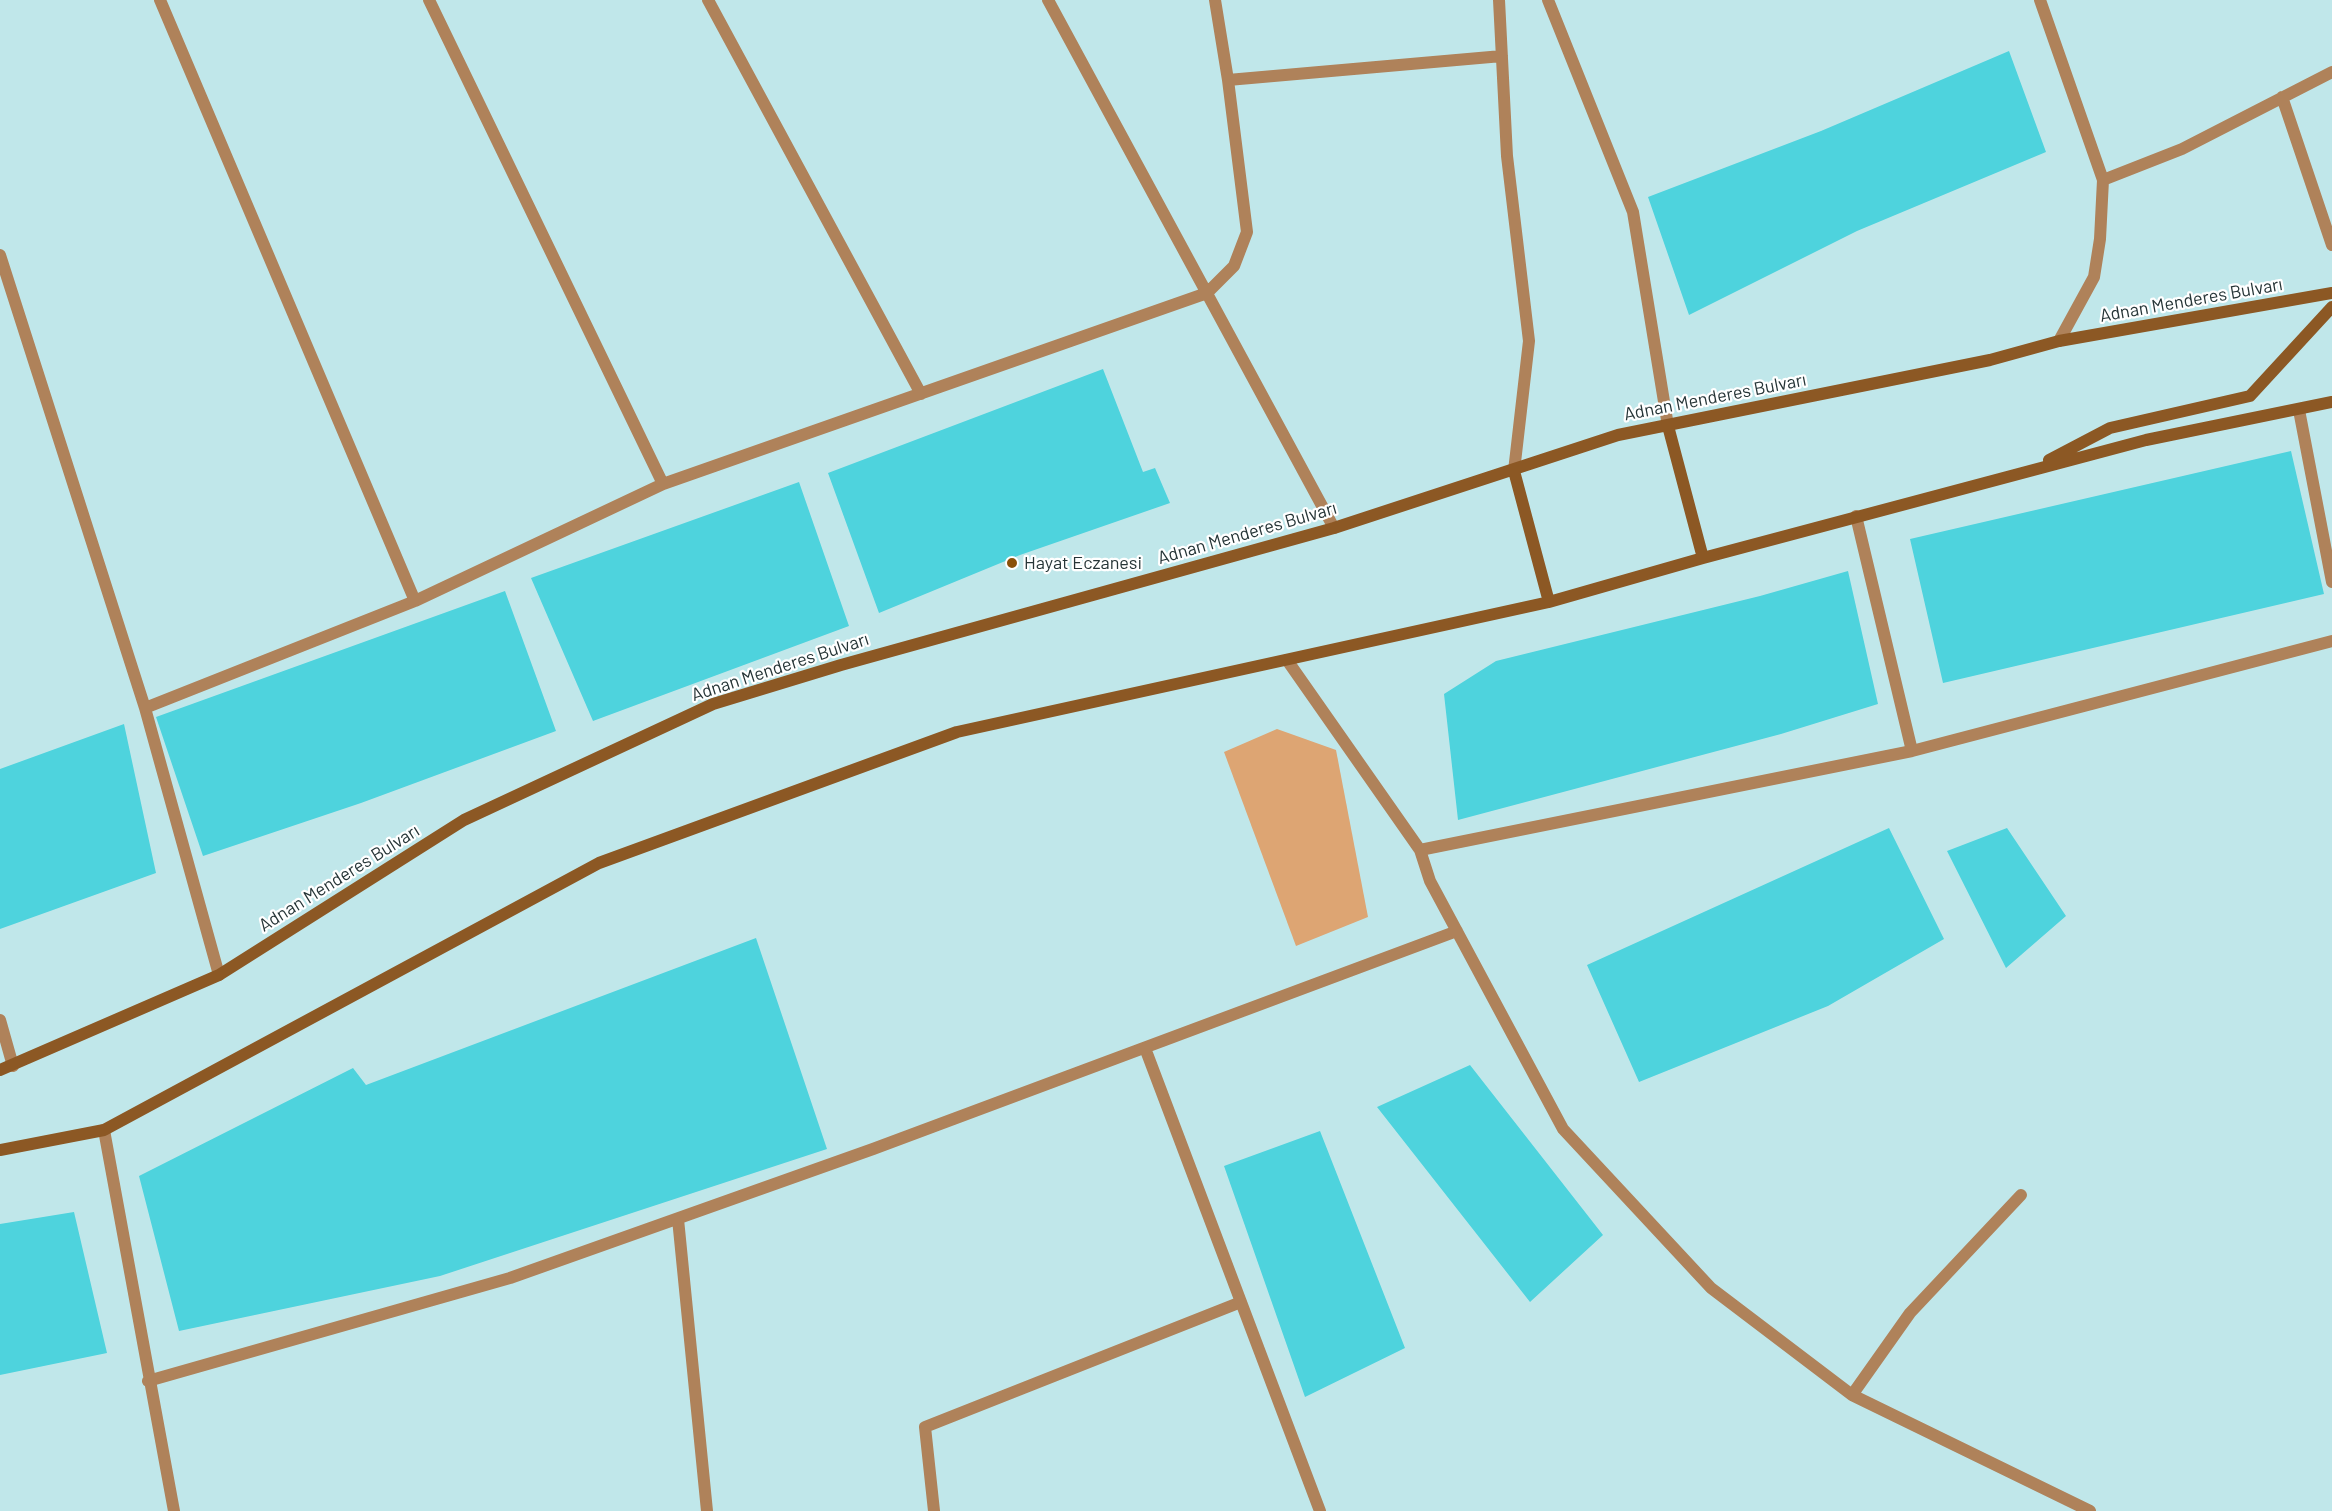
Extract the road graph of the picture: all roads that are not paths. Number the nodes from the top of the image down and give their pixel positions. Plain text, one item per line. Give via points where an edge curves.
1 (160, 0) edge
2 (429, 0) edge
3 (708, 0) edge
4 (1048, 0) edge
5 (1215, 0) edge
6 (1499, 0) edge
7 (1548, 0) edge
8 (2040, 0) edge
9 (1502, 56) junction
10 (2332, 72) edge
11 (1228, 80) junction
12 (2282, 98) junction
13 (2103, 180) junction
14 (2332, 245) edge
15 (0, 255) edge
16 (1207, 293) junction
17 (2332, 293) edge
18 (2332, 307) edge
19 (2059, 341) junction
20 (921, 394) junction
21 (2332, 402) edge
22 (2299, 410) junction
23 (1668, 426) junction
24 (1514, 471) junction
25 (2030, 471) junction
26 (663, 484) junction
27 (1856, 516) junction
28 (1334, 528) junction
29 (1703, 558) junction
30 (2332, 582) edge
31 (416, 601) junction
32 (1549, 602) junction
33 (2332, 641) edge
34 (1287, 660) junction
35 (145, 708) junction
36 (1912, 751) junction
37 (1420, 850) junction
38 (1456, 931) junction
39 (219, 975) junction
40 (0, 1020) edge
41 (1145, 1048) junction
42 (13, 1066) junction
43 (0, 1070) edge
44 (104, 1130) junction
45 (0, 1150) edge
46 (2022, 1195) dead end
47 (678, 1219) junction
48 (1241, 1302) junction
49 (148, 1381) junction
50 (1852, 1395) junction
51 (174, 1511) edge
52 (707, 1511) edge
53 (934, 1511) edge
54 (1320, 1511) edge
55 (2090, 1511) edge

1 - 31 street
2 - 26 street
3 - 20 street
4 - 16 street
5 - 11 street
6 - 9 street
7 - 23 street via 1633,212
8 - 13 street
9 - 11 street
9 - 24 street via 1507,156 1529,341
10 - 12 street
11 - 16 street via 1246,232 1234,266
12 - 13 street via 2182,149
12 - 14 street
13 - 19 street via 2094,277
15 - 35 street
16 - 20 street
16 - 28 street
17 - 19 main road, Adnan Menderes Bulvarı
18 - 25 main road via 2250,396 2110,428
19 - 23 main road, Adnan Menderes Bulvarı via 1990,360
20 - 26 street
21 - 22 main road
22 - 25 main road via 2146,440
22 - 30 street
23 - 24 main road, Adnan Menderes Bulvarı via 1618,435
23 - 29 main road
24 - 28 main road, Adnan Menderes Bulvarı
24 - 32 main road
25 - 27 main road
26 - 31 street
27 - 29 main road
27 - 36 street
28 - 39 main road, Adnan Menderes Bulvarı via 713,704 464,820
29 - 32 main road
31 - 35 street
32 - 34 main road
33 - 36 street
34 - 37 street
34 - 44 main road via 957,732 599,863
35 - 39 street
36 - 37 street
37 - 38 street via 1430,881
38 - 41 street
38 - 50 street via 1563,1129 1711,1288
39 - 42 main road, Adnan Menderes Bulvarı
40 - 42 street
41 - 47 street
41 - 48 street
42 - 43 main road, Adnan Menderes Bulvarı
44 - 45 main road
44 - 49 street
46 - 50 street via 1910,1313
47 - 49 street via 510,1278
47 - 52 street
48 - 53 street via 925,1428
48 - 54 street
49 - 51 street
50 - 55 street

